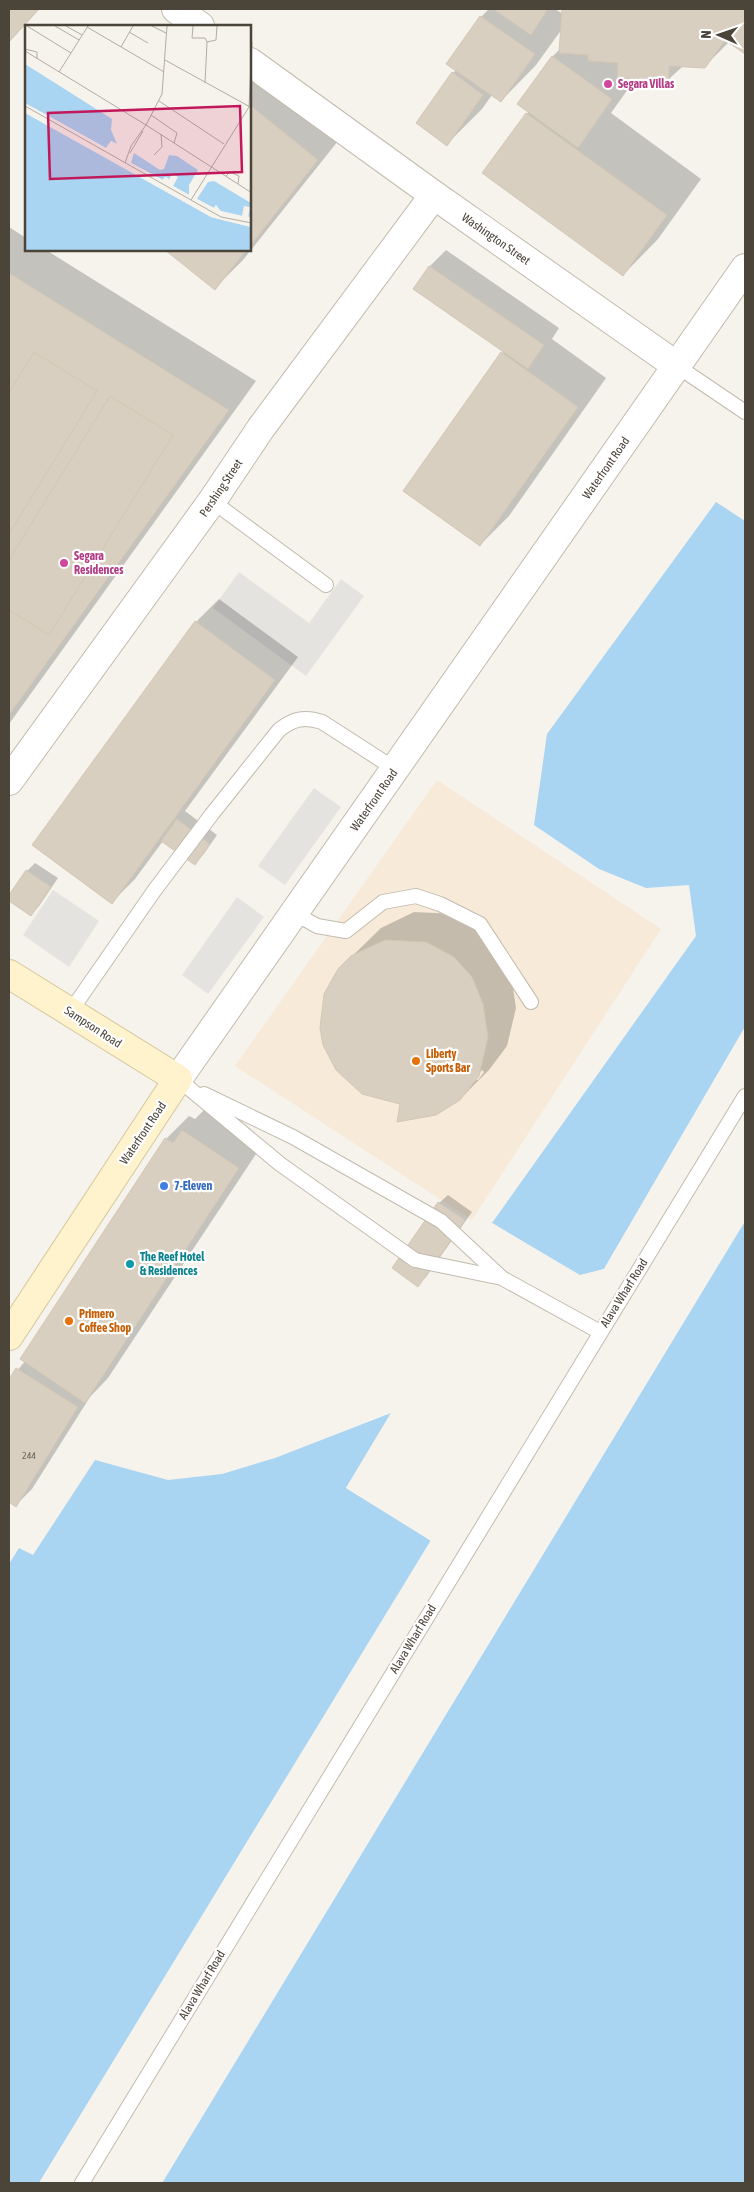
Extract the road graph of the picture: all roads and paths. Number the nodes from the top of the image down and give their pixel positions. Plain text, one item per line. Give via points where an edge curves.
1 (176, 9) edge
2 (199, 25) edge
3 (251, 63) edge
4 (434, 195) junction
5 (745, 268) edge
6 (677, 366) junction
7 (745, 412) edge
8 (212, 501) junction
9 (326, 585) dead end
10 (395, 769) junction
11 (9, 781) edge
12 (294, 913) junction
13 (9, 974) edge
14 (531, 1002) dead end
15 (70, 1012) junction
16 (180, 1082) junction
17 (745, 1096) edge
18 (502, 1278) junction
19 (600, 1332) junction
20 (9, 1336) edge
21 (82, 2183) edge

1 - 2 street
3 - 4 street, Washington Street
4 - 6 street, Washington Street
4 - 8 street, Pershing Street via 261,428
5 - 6 street, Waterfront Road
6 - 7 lane, Washington Street
6 - 10 street, Waterfront Road
8 - 9 lane
8 - 11 street, Pershing Street
10 - 12 street, Waterfront Road
10 - 15 lane via 322,722 305,718 289,722 279,730 206,821
12 - 14 lane via 317,926 346,931 383,902 416,896 440,904 480,924
12 - 16 street, Waterfront Road
13 - 15 main road, Sampson Road
15 - 16 main road, Sampson Road
16 - 18 lane via 292,1138 441,1220
16 - 18 lane via 280,1164 415,1260
16 - 20 main road, Waterfront Road
17 - 19 lane, Alava Wharf Road
18 - 19 lane
19 - 21 lane, Alava Wharf Road

